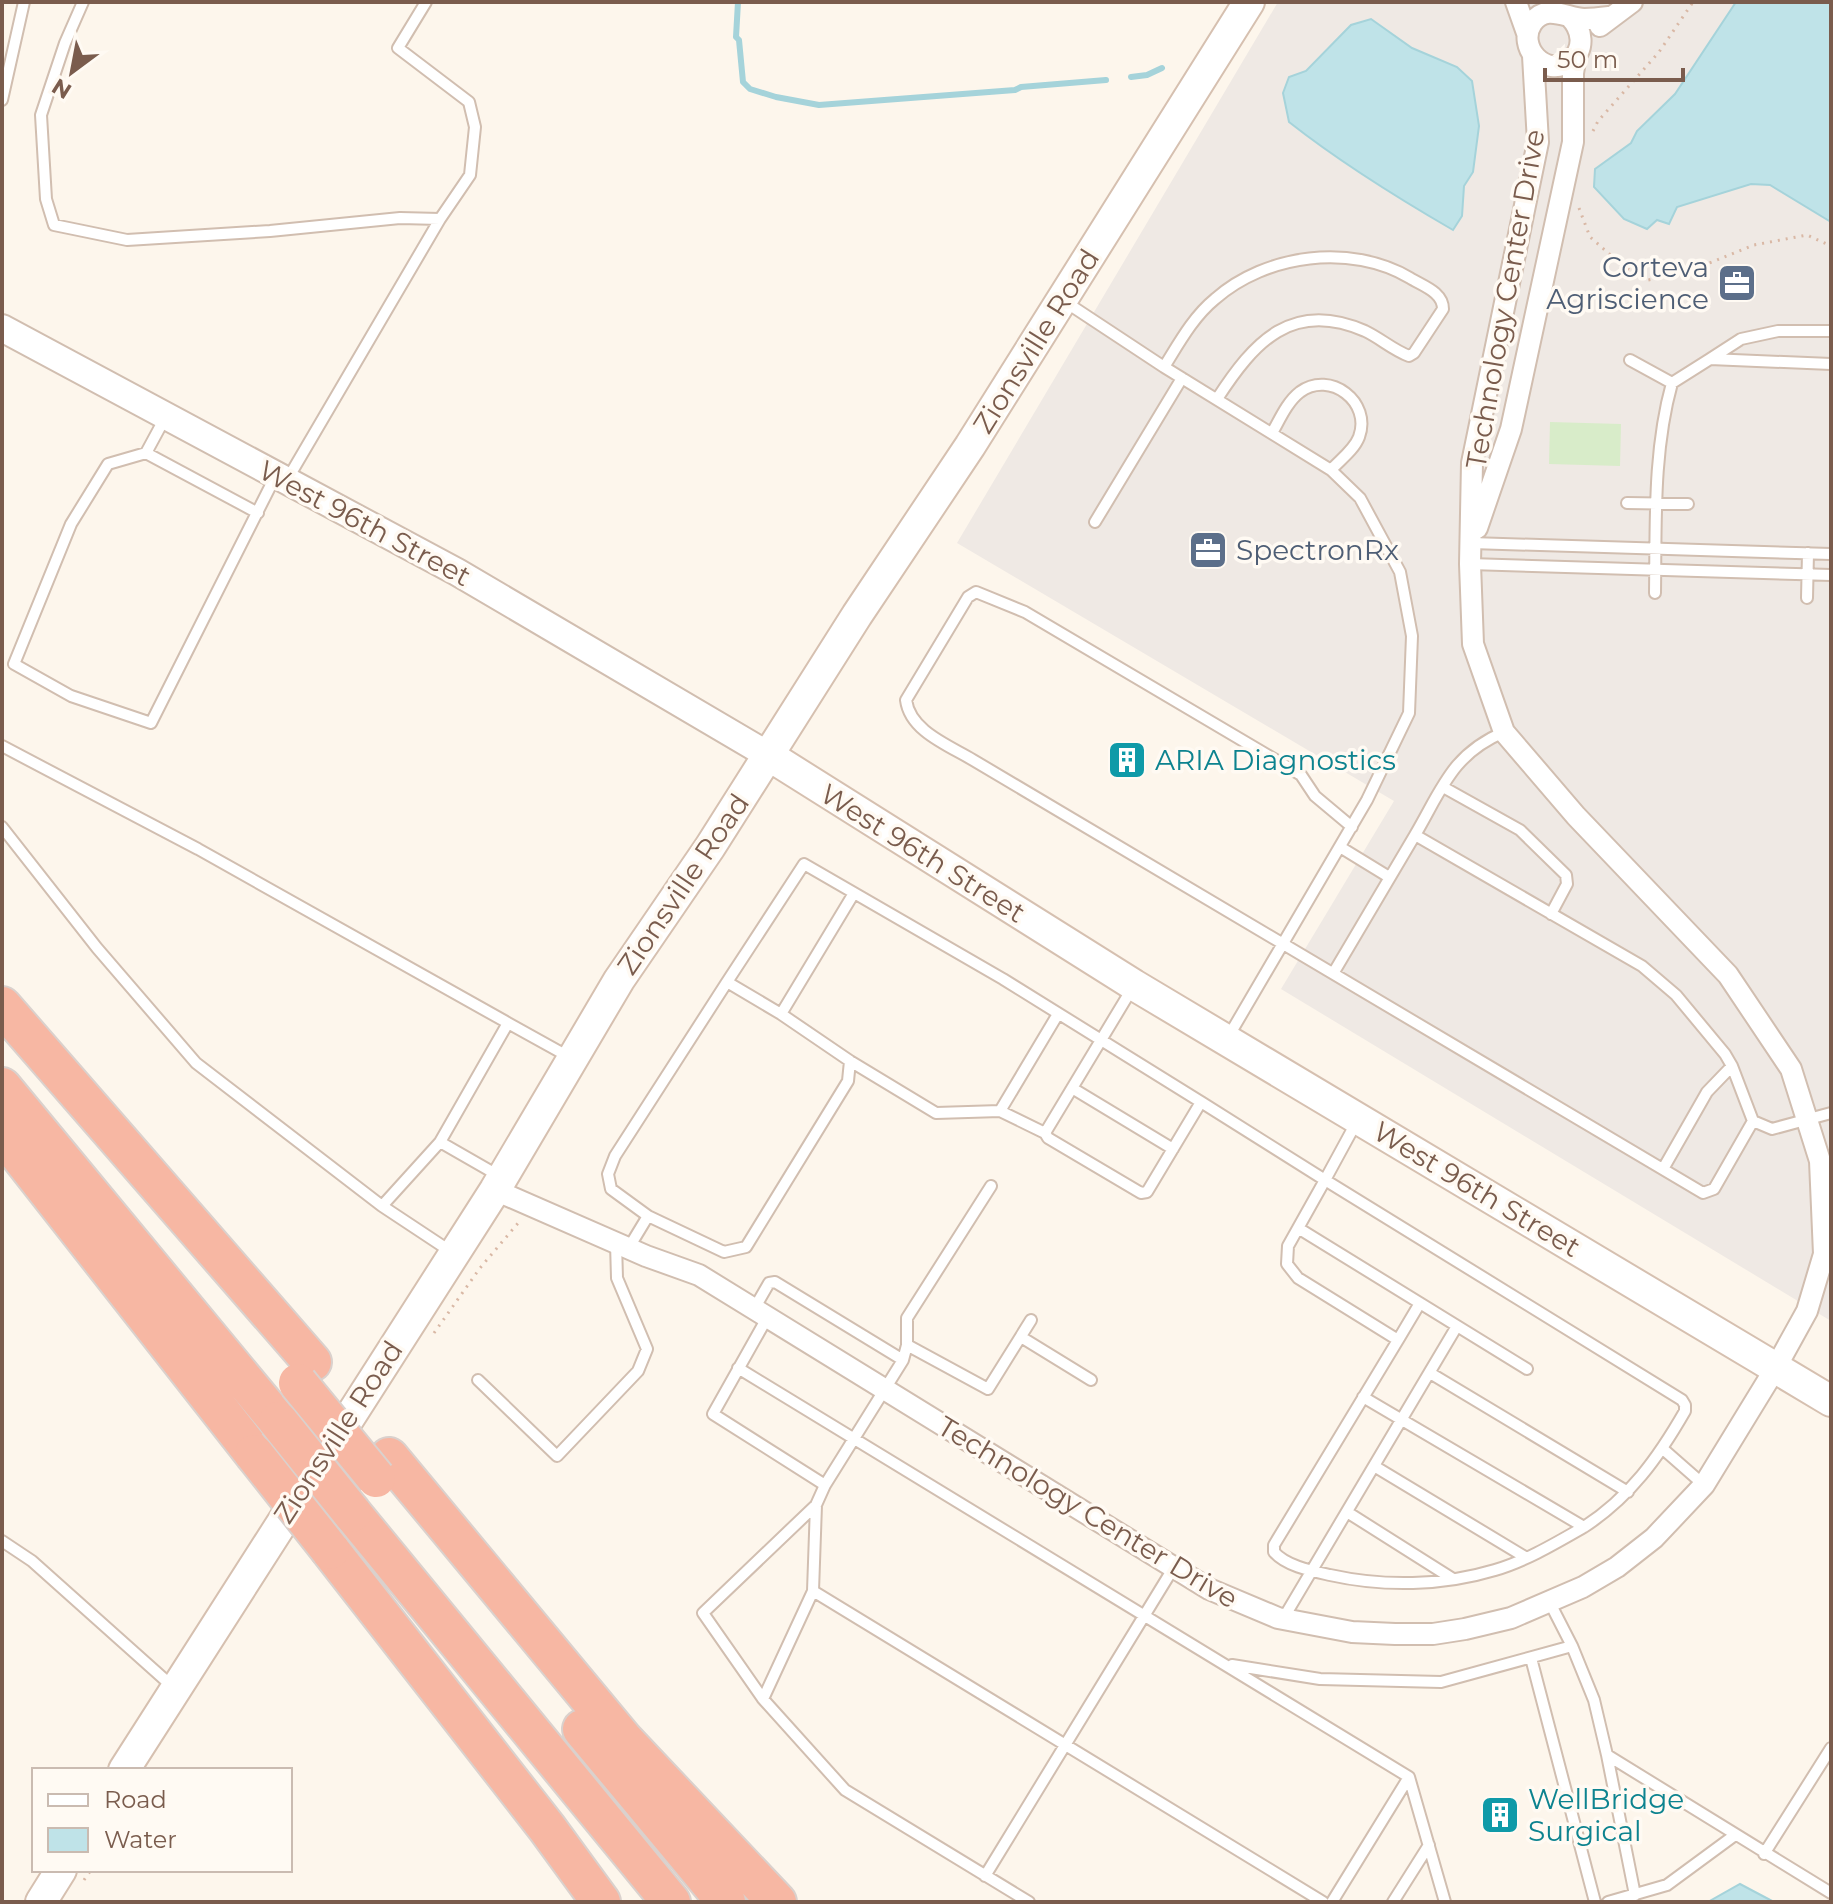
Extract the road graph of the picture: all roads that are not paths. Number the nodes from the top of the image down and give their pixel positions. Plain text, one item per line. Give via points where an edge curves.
1 (24, 2) edge
2 (83, 2) edge
3 (426, 2) edge
4 (1249, 2) edge
5 (1516, 2) edge
6 (1632, 2) edge
7 (1563, 11) edge
8 (1609, 17) junction
9 (1527, 33) junction
10 (1578, 51) junction
11 (1533, 56) junction
12 (2, 100) edge
13 (440, 219) junction
14 (1062, 300) junction
15 (2, 328) edge
16 (1831, 331) edge
17 (1710, 359) junction
18 (1630, 360) dead end
19 (1831, 364) edge
20 (1164, 367) junction
21 (1182, 378) junction
22 (1672, 383) junction
23 (1217, 399) junction
24 (166, 416) junction
25 (1272, 433) junction
26 (146, 453) junction
27 (1331, 470) junction
28 (281, 478) junction
29 (1627, 503) dead end
30 (1656, 504) junction
31 (1688, 504) dead end
32 (258, 513) junction
33 (1095, 522) dead end
34 (1655, 549) junction
35 (1808, 553) junction
36 (1470, 554) junction
37 (1831, 554) edge
38 (1655, 570) junction
39 (1807, 574) junction
40 (1831, 575) edge
41 (1655, 593) dead end
42 (1807, 598) dead end
43 (1504, 732) junction
44 (2, 746) edge
45 (768, 755) junction
46 (1443, 787) junction
47 (2, 827) edge
48 (1352, 827) junction
49 (1415, 835) junction
50 (1340, 847) junction
51 (1389, 877) junction
52 (854, 893) junction
53 (1551, 914) junction
54 (1284, 942) junction
55 (1334, 972) junction
56 (727, 982) junction
57 (1134, 985) junction
58 (2, 1006) edge
59 (781, 1014) junction
60 (1058, 1014) junction
61 (2, 1021) edge
62 (508, 1023) junction
63 (1226, 1040) junction
64 (1101, 1041) junction
65 (573, 1059) junction
66 (850, 1061) junction
67 (1732, 1066) junction
68 (2, 1087) edge
69 (1072, 1088) junction
70 (1201, 1102) junction
71 (1000, 1111) junction
72 (1831, 1113) edge
73 (1359, 1118) junction
74 (1808, 1120) junction
75 (1753, 1121) junction
76 (2, 1133) edge
77 (1045, 1133) junction
78 (440, 1142) junction
79 (1173, 1149) junction
80 (1663, 1169) junction
81 (1325, 1180) junction
82 (498, 1184) junction
83 (991, 1186) dead end
84 (382, 1206) junction
85 (648, 1216) junction
86 (1298, 1228) junction
87 (622, 1246) junction
88 (453, 1254) junction
89 (1420, 1303) junction
90 (760, 1314) junction
91 (1031, 1320) dead end
92 (1457, 1326) junction
93 (1021, 1337) junction
94 (1398, 1340) junction
95 (907, 1345) junction
96 (903, 1360) junction
97 (738, 1368) junction
98 (1527, 1369) dead end
99 (1775, 1369) junction
100 (305, 1373) junction
101 (1430, 1373) junction
102 (478, 1380) dead end
103 (1091, 1380) dead end
104 (884, 1389) junction
105 (1363, 1397) junction
106 (1831, 1401) edge
107 (1402, 1419) junction
108 (854, 1438) junction
109 (1663, 1449) junction
110 (1374, 1466) junction
111 (383, 1467) junction
112 (825, 1485) junction
113 (1704, 1485) junction
114 (1628, 1492) junction
115 (816, 1505) junction
116 (1347, 1512) junction
117 (1584, 1527) junction
118 (2, 1541) edge
119 (1525, 1557) junction
120 (1174, 1567) junction
121 (1312, 1571) junction
122 (1453, 1579) junction
123 (813, 1591) junction
124 (1550, 1603) junction
125 (1145, 1615) junction
126 (1283, 1619) junction
127 (1572, 1646) junction
128 (1531, 1658) junction
129 (1225, 1663) junction
130 (175, 1689) junction
131 (763, 1699) junction
132 (1066, 1746) junction
133 (1831, 1748) edge
134 (1607, 1755) junction
135 (125, 1768) edge
136 (1409, 1777) junction
137 (1735, 1835) junction
138 (1429, 1845) junction
139 (1764, 1854) junction
140 (60, 1872) edge
141 (985, 1876) junction
142 (1831, 1893) edge
143 (1635, 1895) junction
144 (41, 1902) edge
145 (601, 1902) edge
146 (671, 1902) edge
147 (726, 1902) edge
148 (777, 1902) edge
149 (1029, 1902) edge
150 (1323, 1902) edge
151 (1332, 1902) edge
152 (1393, 1902) edge
153 (1445, 1902) edge
154 (1595, 1902) edge
155 (1608, 1902) edge

1 - 12 lane
2 - 13 lane via 41,115 46,199 54,225 140,240
3 - 13 lane via 398,48 469,102 475,127 470,175
4 - 14 main road, Zionsville Road
5 - 9 street
6 - 8 street
7 - 8 street via 1587,19
7 - 9 street via 1537,18
7 - 10 street via 1580,30
8 - 10 street
9 - 11 street
10 - 11 street via 1554,66
10 - 36 street, Technology Center Drive via 1573,142 1511,429
11 - 36 street, Technology Center Drive via 1538,142 1472,463
13 - 28 lane
14 - 20 lane
14 - 45 main road, Zionsville Road
15 - 24 street, West 96th Street
16 - 17 lane via 1778,331 1741,339
17 - 19 lane
17 - 22 lane
18 - 22 lane
20 - 21 lane
20 - 23 lane via 1215,299 1252,274 1293,260 1379,264 1443,301 1443,309 1409,356 1348,324 1305,321 1286,328 1250,352
21 - 23 lane
21 - 33 lane
22 - 30 lane
23 - 25 lane
24 - 26 lane
24 - 28 street, West 96th Street
25 - 27 lane
25 - 27 lane via 1302,391 1325,384 1349,394 1357,404 1361,429
26 - 32 lane
26 - 32 lane via 108,464 71,524 14,664 71,696 151,723
27 - 48 lane via 1360,498 1400,572 1412,636 1409,713
28 - 32 lane
28 - 45 street, West 96th Street via 457,572
29 - 30 lane
30 - 31 lane
30 - 34 lane
34 - 35 lane
34 - 36 lane
34 - 38 lane
35 - 37 lane
35 - 39 lane
36 - 38 lane
36 - 43 street, Technology Center Drive via 1473,644
38 - 39 lane
38 - 41 lane
39 - 40 lane
39 - 42 lane
43 - 46 lane via 1466,753
43 - 74 street, Technology Center Drive via 1728,975 1791,1069
44 - 62 lane
45 - 57 main road, West 96th Street
45 - 65 main road, Zionsville Road
46 - 49 lane
46 - 53 lane via 1520,830 1566,875 1567,884
47 - 84 lane via 196,1063
48 - 50 lane
48 - 54 lane via 1315,796 1301,775 1025,612 976,592 906,700 915,724
49 - 51 lane
49 - 53 lane
50 - 51 lane
50 - 54 lane
51 - 55 lane
52 - 56 lane via 804,864
52 - 59 lane
52 - 60 lane
53 - 67 lane via 1642,966 1676,995
54 - 55 lane
54 - 63 lane
55 - 80 lane
56 - 59 lane
56 - 85 lane via 608,1174 611,1189
57 - 63 main road, West 96th Street
57 - 64 lane
58 - 100 highway
59 - 66 lane
60 - 64 lane
60 - 71 lane
61 - 100 highway via 29,1059
62 - 65 lane
62 - 78 lane
63 - 73 main road, West 96th Street
64 - 69 lane
64 - 70 lane
65 - 82 main road, Zionsville Road
66 - 71 lane via 936,1113
66 - 85 lane via 848,1081 746,1247 724,1252
67 - 75 lane
67 - 80 lane via 1707,1092
68 - 146 highway, bridge
69 - 77 lane
69 - 79 lane
70 - 79 lane
70 - 81 lane
71 - 77 lane
72 - 74 lane
73 - 81 lane
73 - 99 main road, West 96th Street
74 - 75 lane via 1772,1129
74 - 99 street, Technology Center Drive via 1820,1161 1824,1254 1807,1311
75 - 80 lane via 1709,1192
76 - 145 highway, bridge
77 - 79 lane via 1141,1193 1147,1192
78 - 82 lane
78 - 84 lane
81 - 86 lane
81 - 109 lane via 1682,1400 1685,1411
82 - 87 street, Technology Center Drive
82 - 88 main road, Zionsville Road
83 - 95 lane via 907,1318
84 - 88 lane
85 - 87 lane
86 - 89 lane
86 - 94 lane via 1286,1255 1291,1272
87 - 90 street, Technology Center Drive via 699,1275
87 - 102 lane via 617,1278 647,1349 638,1371 557,1456
88 - 130 main road, Zionsville Road
89 - 92 lane
89 - 94 lane
90 - 96 lane via 769,1283 775,1282
90 - 97 lane
90 - 104 street, Technology Center Drive
91 - 93 lane
92 - 98 lane
92 - 101 lane
93 - 95 lane via 985,1390
93 - 103 lane
94 - 105 lane
95 - 96 lane
96 - 104 lane
97 - 108 lane
97 - 112 lane via 715,1417
99 - 106 main road, West 96th Street
99 - 113 street, Technology Center Drive
100 - 111 highway
101 - 107 lane
101 - 114 lane
104 - 108 lane
104 - 120 street, Technology Center Drive
105 - 107 lane
105 - 121 lane via 1274,1545 1279,1558
107 - 110 lane
107 - 117 lane
108 - 112 lane
108 - 125 lane
109 - 113 lane
109 - 114 lane
110 - 116 lane
110 - 119 lane
111 - 147 highway
111 - 148 highway via 623,1739
112 - 115 lane
113 - 124 street, Technology Center Drive via 1654,1538 1617,1567
114 - 117 lane
115 - 123 lane
115 - 131 lane via 703,1613
116 - 121 lane
116 - 122 lane
117 - 119 lane
118 - 130 lane via 32,1561
119 - 122 lane
120 - 125 lane
120 - 126 street, Technology Center Drive via 1209,1589
121 - 122 lane via 1369,1582
121 - 126 lane
123 - 131 lane
123 - 132 lane
124 - 126 street, Technology Center Drive via 1511,1618 1433,1634 1352,1632
124 - 127 lane
125 - 129 lane
125 - 132 lane
127 - 128 lane
127 - 134 lane via 1594,1700
128 - 129 lane via 1441,1682 1320,1679
128 - 154 lane
129 - 136 lane
130 - 135 main road, Zionsville Road
131 - 141 lane via 845,1790
132 - 141 lane
132 - 150 lane
133 - 139 lane
134 - 137 lane
134 - 143 lane
136 - 138 lane
136 - 151 lane
137 - 139 lane
137 - 143 lane via 1667,1885
138 - 152 lane
138 - 153 lane
139 - 142 lane
140 - 144 main road
141 - 149 lane
143 - 155 lane

